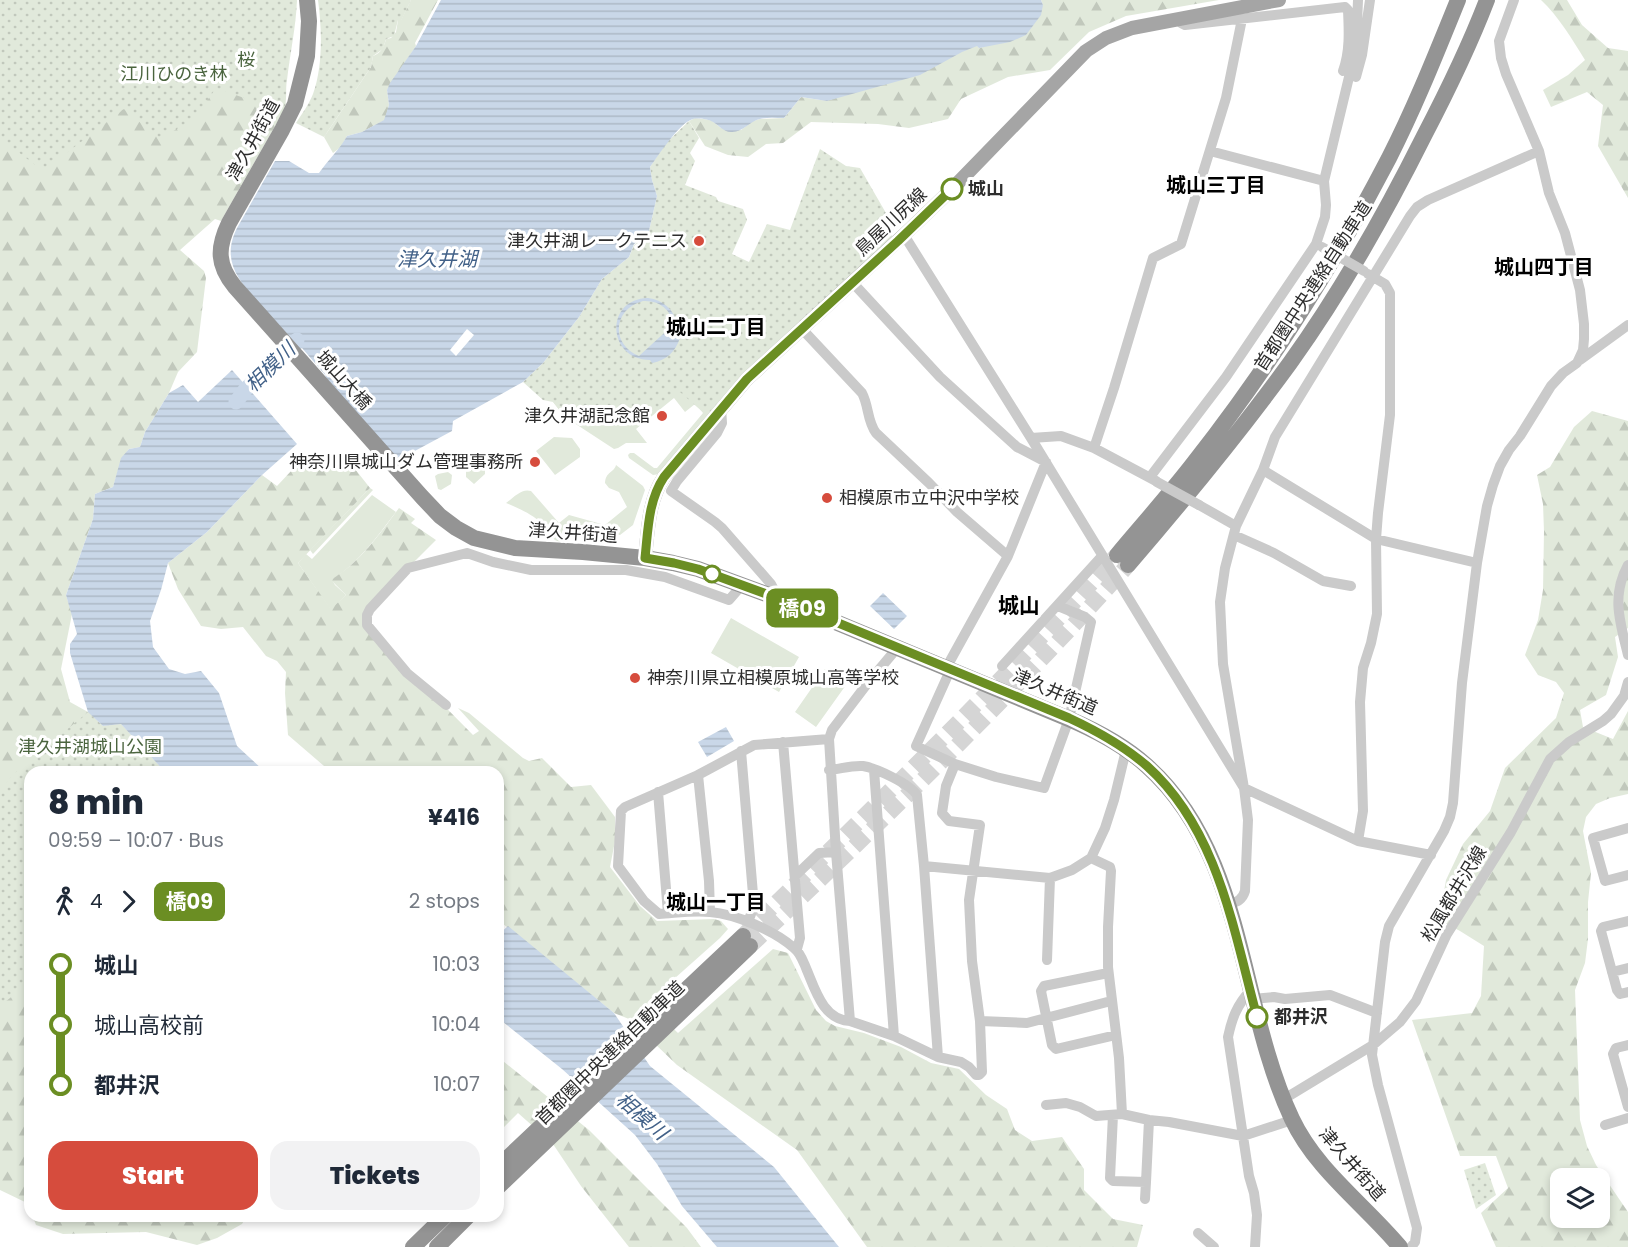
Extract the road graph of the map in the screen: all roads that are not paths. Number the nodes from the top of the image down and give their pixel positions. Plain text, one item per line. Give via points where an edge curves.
1 (307, 0) edge
2 (1279, 0) edge
3 (1358, 0) edge
4 (1370, 0) edge
5 (1458, 0) edge
6 (1487, 0) edge
7 (1514, 0) edge
8 (1179, 18) junction
9 (1242, 19) junction
10 (1344, 94) junction
11 (1210, 151) junction
12 (1539, 151) junction
13 (1324, 181) junction
14 (229, 223) joint
15 (904, 236) junction
16 (1319, 246) junction
17 (1374, 277) junction
18 (853, 283) junction
19 (1628, 325) edge
20 (802, 329) junction
21 (1577, 363) junction
22 (721, 408) junction
23 (1031, 438) junction
24 (1094, 448) junction
25 (1046, 462) junction
26 (1263, 470) junction
27 (1154, 480) junction
28 (422, 497) joint
29 (1235, 530) junction
30 (1376, 539) junction
31 (1008, 556) junction
32 (645, 558) junction
33 (1116, 559) junction
34 (1477, 563) junction
35 (1628, 565) edge
36 (742, 585) junction
37 (1351, 586) dead end
38 (780, 599) junction
39 (1058, 606) junction
40 (898, 647) junction
41 (1628, 655) edge
42 (1009, 663) dead end
43 (948, 668) junction
44 (1628, 682) edge
45 (446, 705) dead end
46 (1069, 718) junction
47 (829, 739) junction
48 (783, 742) junction
49 (1126, 750) junction
50 (741, 751) junction
51 (955, 764) junction
52 (830, 770) junction
53 (874, 770) junction
54 (698, 775) junction
55 (1244, 788) junction
56 (658, 792) junction
57 (1628, 828) edge
58 (1358, 841) junction
59 (836, 852) junction
60 (1431, 855) junction
61 (1091, 858) junction
62 (924, 866) junction
63 (974, 871) junction
64 (1628, 875) edge
65 (795, 876) junction
66 (1050, 878) junction
67 (1227, 905) junction
68 (710, 912) junction
69 (668, 913) junction
70 (1628, 921) edge
71 (747, 935) junction
72 (796, 949) junction
73 (1047, 960) dead end
74 (1628, 968) edge
75 (1612, 972) junction
76 (1108, 973) junction
77 (1628, 992) edge
78 (1251, 995) junction
79 (1111, 1001) junction
80 (1377, 1013) junction
81 (1046, 1019) junction
82 (850, 1021) junction
83 (980, 1021) junction
84 (1116, 1035) junction
85 (894, 1036) junction
86 (1373, 1045) junction
87 (1628, 1045) edge
88 (938, 1057) junction
89 (1624, 1075) edge
90 (1284, 1099) junction
91 (1046, 1105) dead end
92 (1628, 1107) edge
93 (1117, 1115) junction
94 (1628, 1118) edge
95 (1149, 1120) junction
96 (1292, 1120) junction
97 (1605, 1125) dead end
98 (1243, 1136) junction
99 (504, 1176) edge
100 (1146, 1182) junction
101 (1146, 1199) dead end
102 (439, 1222) edge
103 (467, 1222) edge
104 (468, 1222) edge
105 (1198, 1233) dead end
106 (413, 1247) edge
107 (437, 1247) edge
108 (451, 1247) edge
109 (1214, 1247) edge
110 (1255, 1247) edge
111 (1400, 1247) edge
112 (1411, 1247) edge

1 - 14 highway, 津久井街道 via 307,56 295,104
2 - 8 main road, 鳥屋川尻線
3 - 10 street via 1356,48
4 - 10 street via 1358,72
5 - 33 highway, 首都圏中央連絡自動車道 via 1390,157 1308,301 1193,464
6 - 33 highway, 首都圏中央連絡自動車道 via 1408,169 1323,313 1204,475
7 - 12 street via 1499,47 1506,74
8 - 9 street via 1185,25
8 - 15 main road, 鳥屋川尻線 via 1126,29 1086,51
9 - 10 street via 1346,8 1348,45 1340,84
9 - 11 street via 1226,98
10 - 13 street
11 - 13 street
11 - 24 street via 1181,244 1153,258
12 - 17 street via 1417,207
12 - 21 street via 1580,290 1584,339
13 - 16 street via 1326,205
14 - 28 highway, 城山大橋 via 222,237 221,254 229,280
15 - 18 main road, 鳥屋川尻線
15 - 23 street
16 - 17 street, bridge
16 - 27 street
17 - 26 street via 1275,437
17 - 30 street via 1385,284 1391,299 1390,415
18 - 20 main road, 鳥屋川尻線
18 - 25 street via 940,377 1017,447
19 - 21 street
20 - 22 main road, 鳥屋川尻線
20 - 31 street via 862,393 876,433
21 - 34 street via 1551,386 1500,466 1487,506
22 - 32 main road, 鳥屋川尻線 via 655,492
22 - 38 street via 722,423 717,433 671,491 722,528
23 - 24 street via 1061,436
23 - 25 street
24 - 27 street
25 - 31 street
25 - 33 street
26 - 29 street
26 - 30 street
27 - 29 street, bridge
28 - 32 highway, 津久井街道 via 440,516 474,538 515,548
29 - 37 street via 1323,580
29 - 55 street via 1220,602 1223,664
30 - 34 street
30 - 58 street via 1377,614 1363,668 1360,702 1363,801
31 - 43 street
32 - 36 highway, 津久井街道 via 698,569
33 - 39 street
33 - 55 street via 1160,647
34 - 60 street via 1453,803 1448,824
35 - 41 street via 1618,590
36 - 38 highway, 津久井街道
36 - 45 street via 729,600 665,577 626,570 531,570 467,553 408,568 370,609 368,625 407,673
38 - 40 highway, 津久井街道
39 - 42 street
39 - 46 street via 1091,622
40 - 43 highway, 津久井街道
40 - 47 street via 860,692
43 - 46 highway, 津久井街道
43 - 51 street via 916,746
44 - 86 street, 松風都井沢線 via 1624,696 1611,714 1550,759 1511,832 1447,934 1416,1000 1401,1022
46 - 49 highway, 津久井街道
46 - 51 street via 1044,788
47 - 48 street
47 - 52 street
48 - 50 street via 753,745
48 - 65 street
49 - 61 street via 1105,828
49 - 67 highway, 津久井街道 via 1164,783 1192,820 1206,845
50 - 54 street
50 - 71 street via 754,906
51 - 63 street via 946,786 942,813 949,821 980,825
52 - 53 street via 860,766
52 - 59 street
53 - 62 street via 915,791
53 - 85 street
54 - 56 street
54 - 68 street
55 - 58 street
55 - 67 street via 1248,820 1245,891 1240,900
56 - 69 street
56 - 69 street via 621,811 618,866 644,901 659,914
57 - 64 street via 1593,838 1605,882
58 - 60 street
59 - 65 street via 819,853
59 - 82 street
60 - 80 street via 1387,932
61 - 66 street
61 - 76 street via 1112,871
62 - 63 street
62 - 88 street
63 - 66 street
63 - 83 street via 969,900
65 - 72 street via 800,938
66 - 73 street
67 - 78 highway, 津久井街道
68 - 69 street
68 - 71 street
70 - 75 street via 1601,931
71 - 72 street via 775,935
71 - 99 highway, 首都圏中央連絡自動車道
72 - 82 street via 828,1011 838,1020
74 - 75 street
75 - 77 street via 1618,992
76 - 79 street
76 - 81 street via 1044,986 1041,991
78 - 80 street via 1285,999 1330,995
78 - 90 highway, 津久井街道 via 1276,1084
78 - 98 street via 1244,998 1232,1017 1228,1037
79 - 81 street
79 - 84 street
80 - 86 street
81 - 83 street via 1027,1023
81 - 84 street via 1056,1049
82 - 85 street
83 - 88 street via 979,1075 961,1062
84 - 93 street
85 - 88 street
86 - 90 street, 松風都井沢線
86 - 112 street via 1375,1075 1417,1228
87 - 89 street via 1613,1054
89 - 92 street
90 - 96 highway, 津久井街道
91 - 93 street via 1066,1103 1096,1116
93 - 95 street
93 - 100 street via 1110,1178
94 - 97 street
95 - 98 street
95 - 100 street
96 - 98 street
96 - 111 highway, 津久井街道 via 1326,1170
98 - 110 street via 1257,1215
100 - 101 street
102 - 106 highway
103 - 107 highway
104 - 108 highway
105 - 109 street

